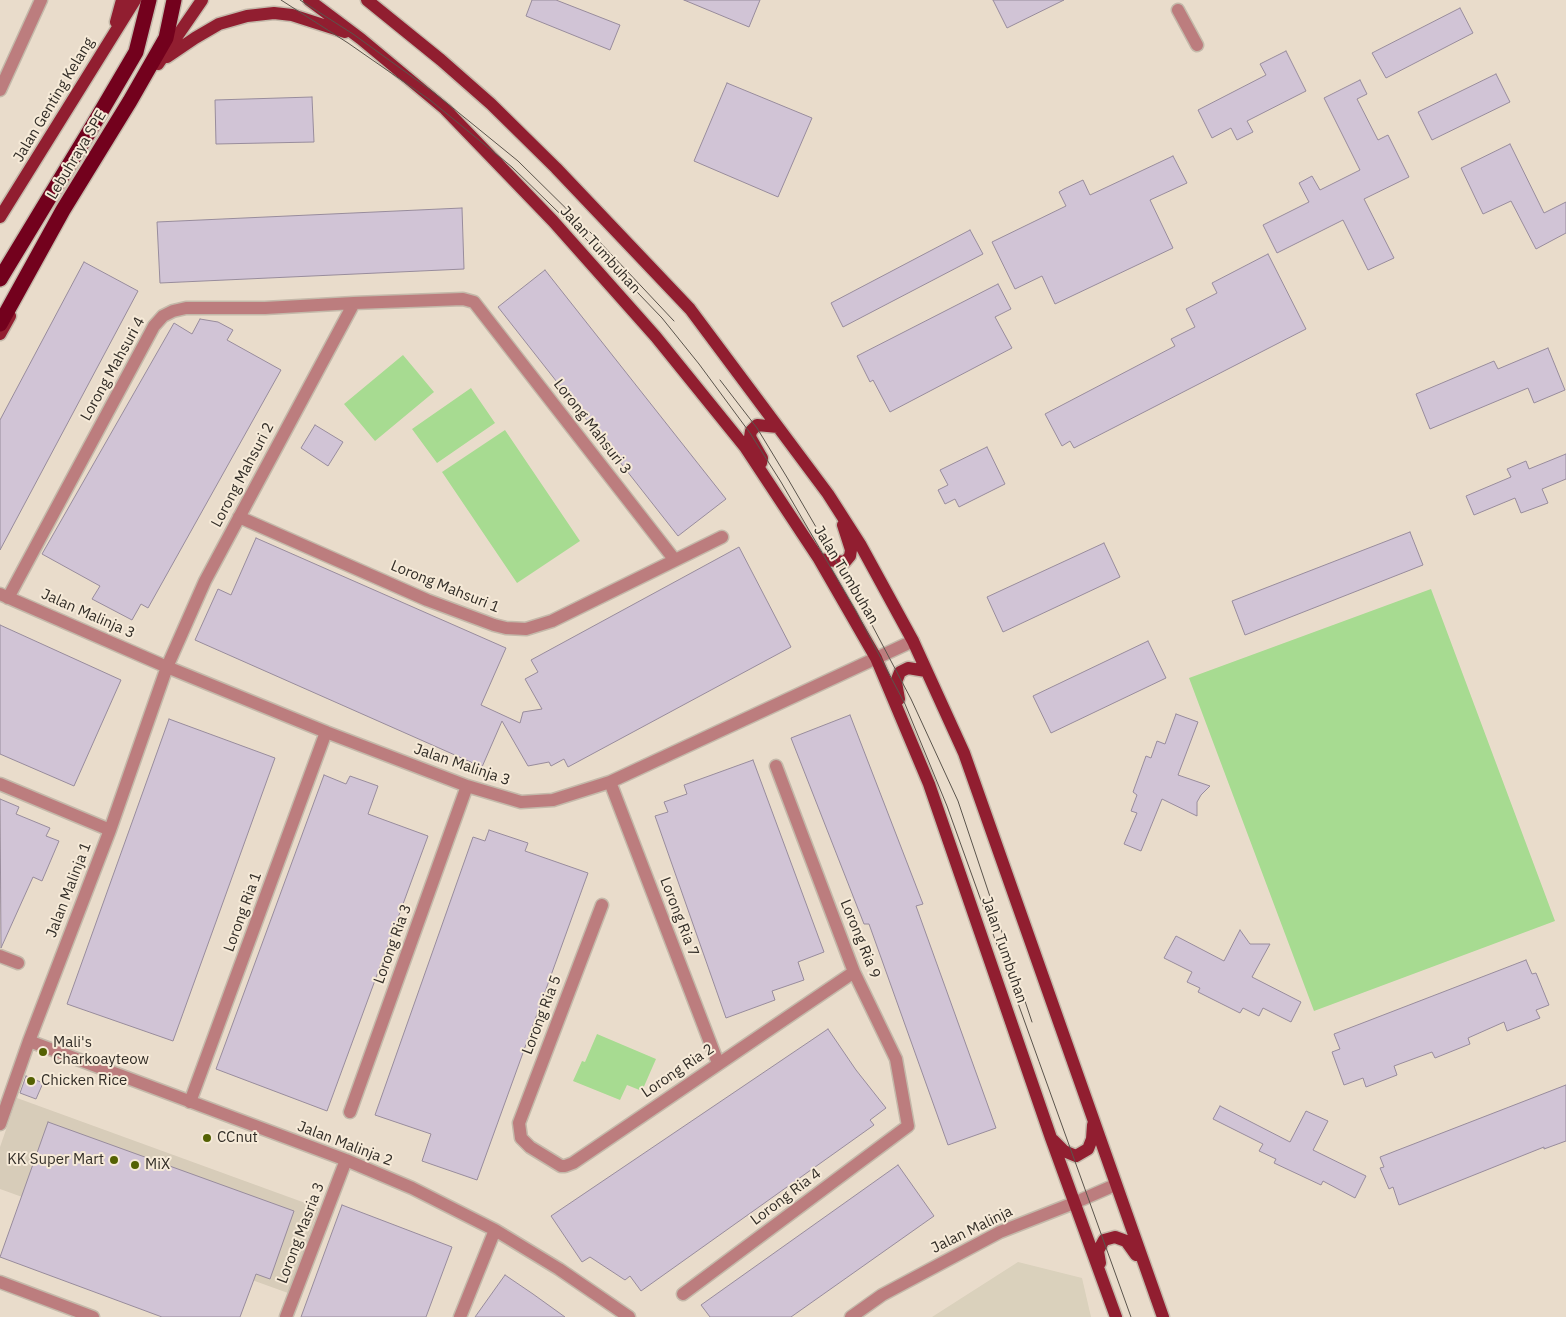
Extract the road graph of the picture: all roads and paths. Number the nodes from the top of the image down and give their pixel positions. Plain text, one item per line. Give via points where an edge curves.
1 (41, 0) edge
2 (122, 0) edge
3 (135, 0) edge
4 (149, 0) edge
5 (174, 0) edge
6 (202, 0) edge
7 (309, 0) edge
8 (369, 1) edge
9 (1178, 10) dead end
10 (112, 36) junction
11 (361, 39) junction
12 (1197, 45) dead end
13 (159, 63) junction
14 (4, 71) edge
15 (0, 90) edge
16 (0, 217) edge
17 (0, 279) edge
18 (354, 302) junction
19 (485, 315) joint
20 (0, 324) edge
21 (0, 334) edge
22 (778, 427) junction
23 (761, 471) junction
24 (839, 511) junction
25 (238, 517) junction
26 (722, 537) dead end
27 (819, 559) junction
28 (674, 560) junction
29 (4, 596) edge
30 (913, 641) junction
31 (876, 658) junction
32 (167, 667) junction
33 (926, 671) junction
34 (902, 719) junction
35 (326, 732) junction
36 (776, 766) dead end
37 (610, 782) junction
38 (0, 784) edge
39 (467, 786) junction
40 (110, 830) junction
41 (602, 905) dead end
42 (0, 956) edge
43 (18, 963) dead end
44 (854, 972) junction
45 (30, 1041) junction
46 (718, 1063) junction
47 (190, 1102) junction
48 (350, 1112) dead end
49 (1093, 1122) junction
50 (0, 1124) edge
51 (908, 1126) joint
52 (521, 1138) joint
53 (1051, 1138) junction
54 (346, 1160) junction
55 (1115, 1185) junction
56 (1074, 1203) junction
57 (495, 1230) junction
58 (1146, 1268) junction
59 (1102, 1280) junction
60 (0, 1282) edge
61 (683, 1294) dead end
62 (93, 1317) edge
63 (286, 1317) edge
64 (460, 1317) edge
65 (629, 1317) edge
66 (851, 1317) edge
67 (1116, 1317) edge
68 (1163, 1317) edge

1 - 14 street
2 - 10 main road
3 - 10 main road, Jalan Genting Kelang
4 - 17 highway, Lebuhraya SPE via 136,52
5 - 20 highway, Lebuhraya SPE via 166,38 63,210
6 - 13 main road
7 - 11 main road, Jalan Tumbuhan
8 - 22 main road, Jalan Tumbuhan via 463,79 556,168 690,309
9 - 12 street
10 - 16 main road, Jalan Genting Kelang
11 - 13 main road via 292,15 260,14 218,24
11 - 23 main road, Jalan Tumbuhan via 445,109 553,221 656,337
13 - 21 main road via 72,206
14 - 15 street
18 - 19 street, Lorong Mahsuri 4 via 463,300 474,302
18 - 25 street, Lorong Mahsuri 2
18 - 29 street, Lorong Mahsuri 4 via 265,308 186,308 162,316 150,331
19 - 28 street, Lorong Mahsuri 3
22 - 23 main road via 764,424 751,431 750,437 762,458
22 - 24 main road, Jalan Tumbuhan
23 - 27 main road, Jalan Tumbuhan
24 - 27 main road via 850,556 845,562
24 - 30 main road, Jalan Tumbuhan
25 - 28 street, Lorong Mahsuri 1 via 427,600 506,628 526,629 552,621
25 - 32 street, Lorong Mahsuri 2
26 - 28 street, Lorong Mahsuri 1
27 - 31 main road, Jalan Tumbuhan
29 - 32 street, Jalan Malinja 3
30 - 31 street, Jalan Malinja 3
30 - 33 main road, Jalan Tumbuhan
31 - 34 main road, Jalan Tumbuhan
31 - 37 street, Jalan Malinja 3
32 - 35 street, Jalan Malinja 3
32 - 40 street, Jalan Malinja 1
33 - 34 main road via 908,668 900,672 896,682
33 - 49 main road, Jalan Tumbuhan via 964,753
34 - 53 main road, Jalan Tumbuhan via 930,784
35 - 39 street, Jalan Malinja 3
35 - 47 street, Lorong Ria 1
36 - 44 street, Lorong Ria 9
37 - 39 street, Jalan Malinja 3 via 564,798 537,802 521,802
37 - 46 street, Lorong Ria 7
38 - 40 street
39 - 48 street, Lorong Ria 3
40 - 45 street, Jalan Malinja 1
41 - 52 street, Lorong Ria 5 via 519,1123
42 - 43 street
44 - 46 street, Lorong Ria 2
44 - 51 street, Lorong Ria 9 via 896,1059
45 - 47 street, Jalan Malinja 2
45 - 50 street, Jalan Malinja 1
46 - 52 street, Lorong Ria 2 via 569,1165 557,1165
47 - 54 street, Jalan Malinja 2
49 - 53 main road via 1088,1149 1076,1156 1064,1151
49 - 55 main road, Jalan Tumbuhan
51 - 61 street, Lorong Ria 4
53 - 56 main road, Jalan Tumbuhan
54 - 57 street, Jalan Malinja 2 via 412,1188
54 - 63 street, Lorong Masria 3
55 - 56 street, Jalan Malinja
55 - 58 main road, Jalan Tumbuhan
56 - 59 main road, Jalan Tumbuhan
56 - 66 street, Jalan Malinja via 1000,1232 882,1295
57 - 64 street
57 - 65 street, Jalan Malinja 2
58 - 59 main road via 1126,1241 1115,1237 1104,1240 1098,1251
58 - 68 main road, Jalan Tumbuhan
59 - 67 main road, Jalan Tumbuhan
60 - 62 street

